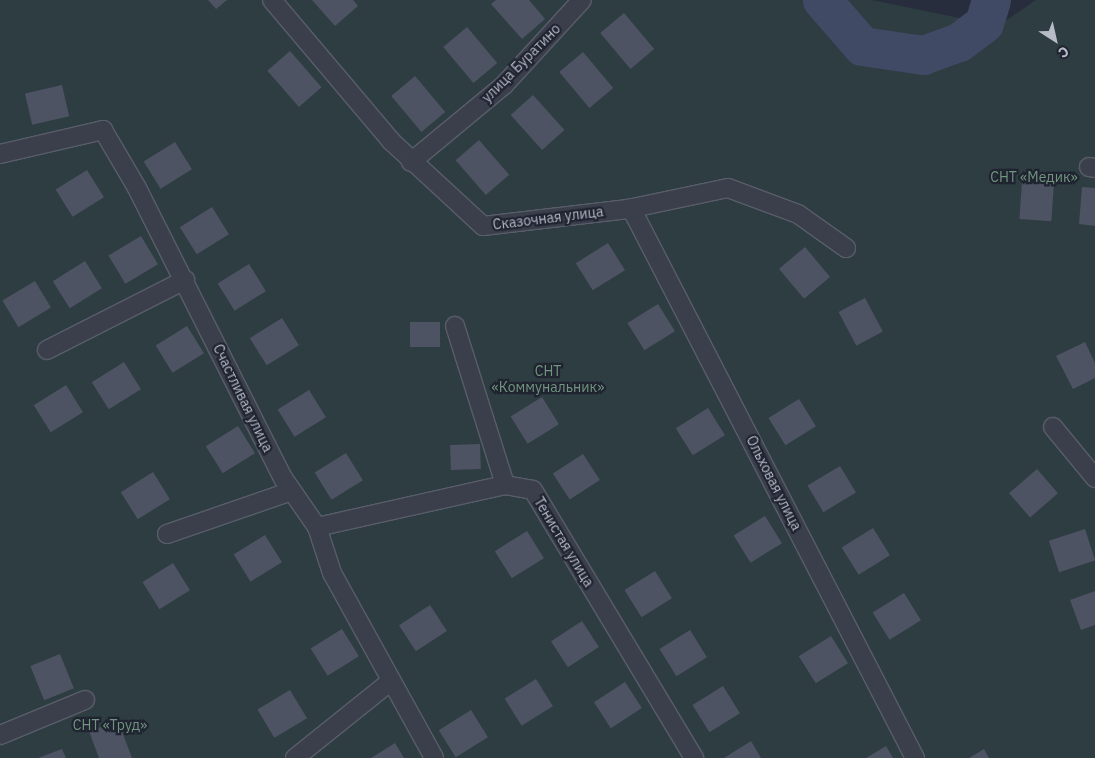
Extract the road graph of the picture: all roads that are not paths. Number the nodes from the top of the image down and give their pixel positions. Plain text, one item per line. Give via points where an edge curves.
1 (272, 0) edge
2 (582, 0) edge
3 (0, 154) edge
4 (411, 162) junction
5 (631, 208) junction
6 (846, 248) dead end
7 (185, 280) junction
8 (456, 326) dead end
9 (47, 350) dead end
10 (1054, 427) dead end
11 (1095, 478) edge
12 (505, 485) junction
13 (292, 491) junction
14 (317, 527) junction
15 (167, 534) dead end
16 (391, 681) junction
17 (85, 700) dead end
18 (0, 735) edge
19 (295, 758) edge
20 (434, 758) edge
21 (694, 758) edge
22 (915, 758) edge

1 - 4 street, Сказочная улица
2 - 4 street, улица Буратино via 504,85
3 - 7 street, Счастливая улица via 102,130 137,188
4 - 5 street, Сказочная улица via 483,226
5 - 6 street, Сказочная улица via 728,188 798,214
5 - 22 street, Ольховая улица
7 - 9 street
7 - 13 street, Счастливая улица
8 - 12 street
10 - 11 street
12 - 14 street, Тенистая улица
12 - 21 street, Тенистая улица via 533,490
13 - 14 street, Счастливая улица
13 - 15 street
14 - 16 street, Счастливая улица via 332,573
16 - 19 street
16 - 20 street, Счастливая улица
17 - 18 street

